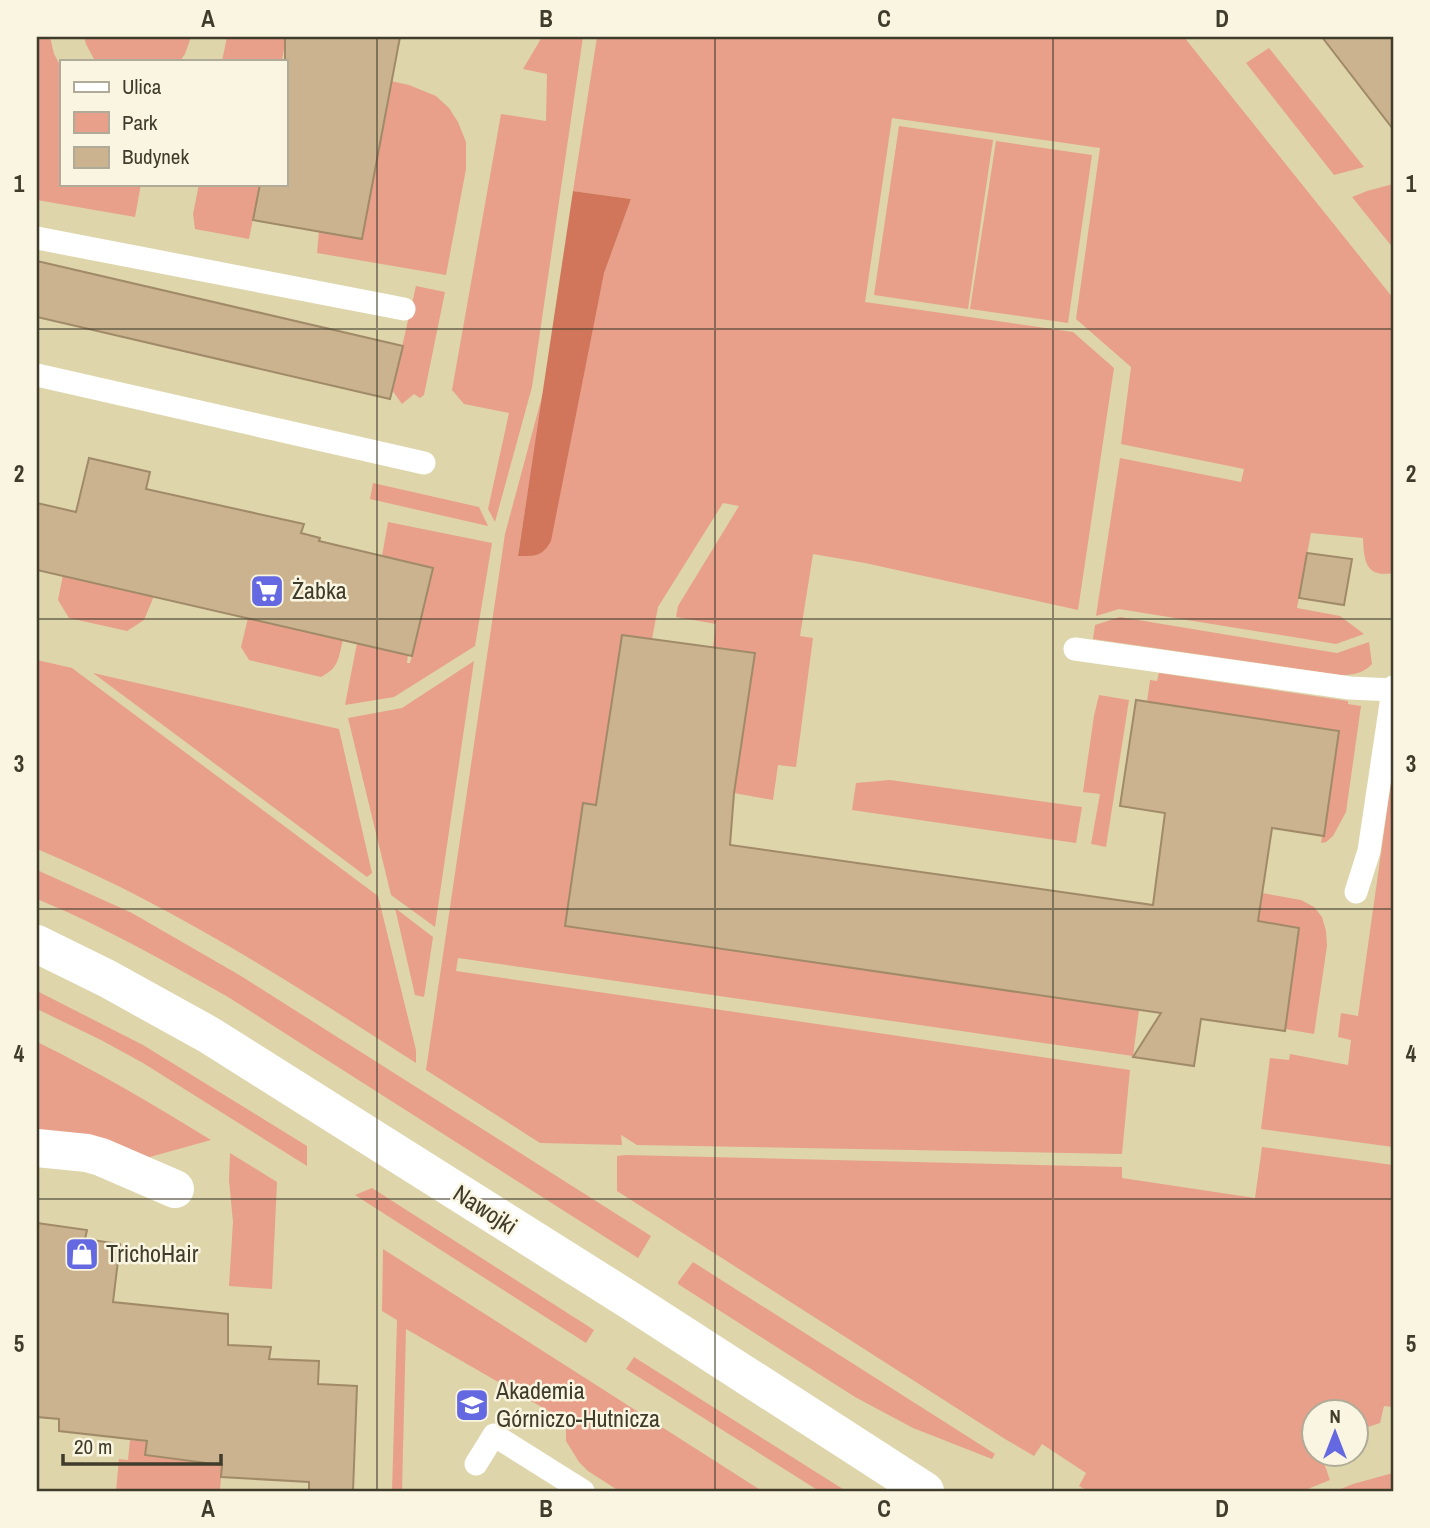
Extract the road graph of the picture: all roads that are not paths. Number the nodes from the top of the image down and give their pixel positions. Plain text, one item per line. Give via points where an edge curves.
1 (37, 238) edge
2 (404, 309) dead end
3 (37, 375) edge
4 (424, 463) dead end
5 (1076, 649) dead end
6 (1393, 688) edge
7 (1356, 892) dead end
8 (37, 944) edge
9 (37, 1148) edge
10 (175, 1189) dead end
11 (476, 1464) dead end
12 (583, 1491) edge
13 (925, 1491) edge

1 - 2 lane
3 - 4 lane
5 - 6 lane via 1350,688
6 - 7 lane via 1369,850
8 - 13 main road, Nawojki via 209,1035
9 - 10 main road via 101,1157
11 - 12 lane via 494,1435

